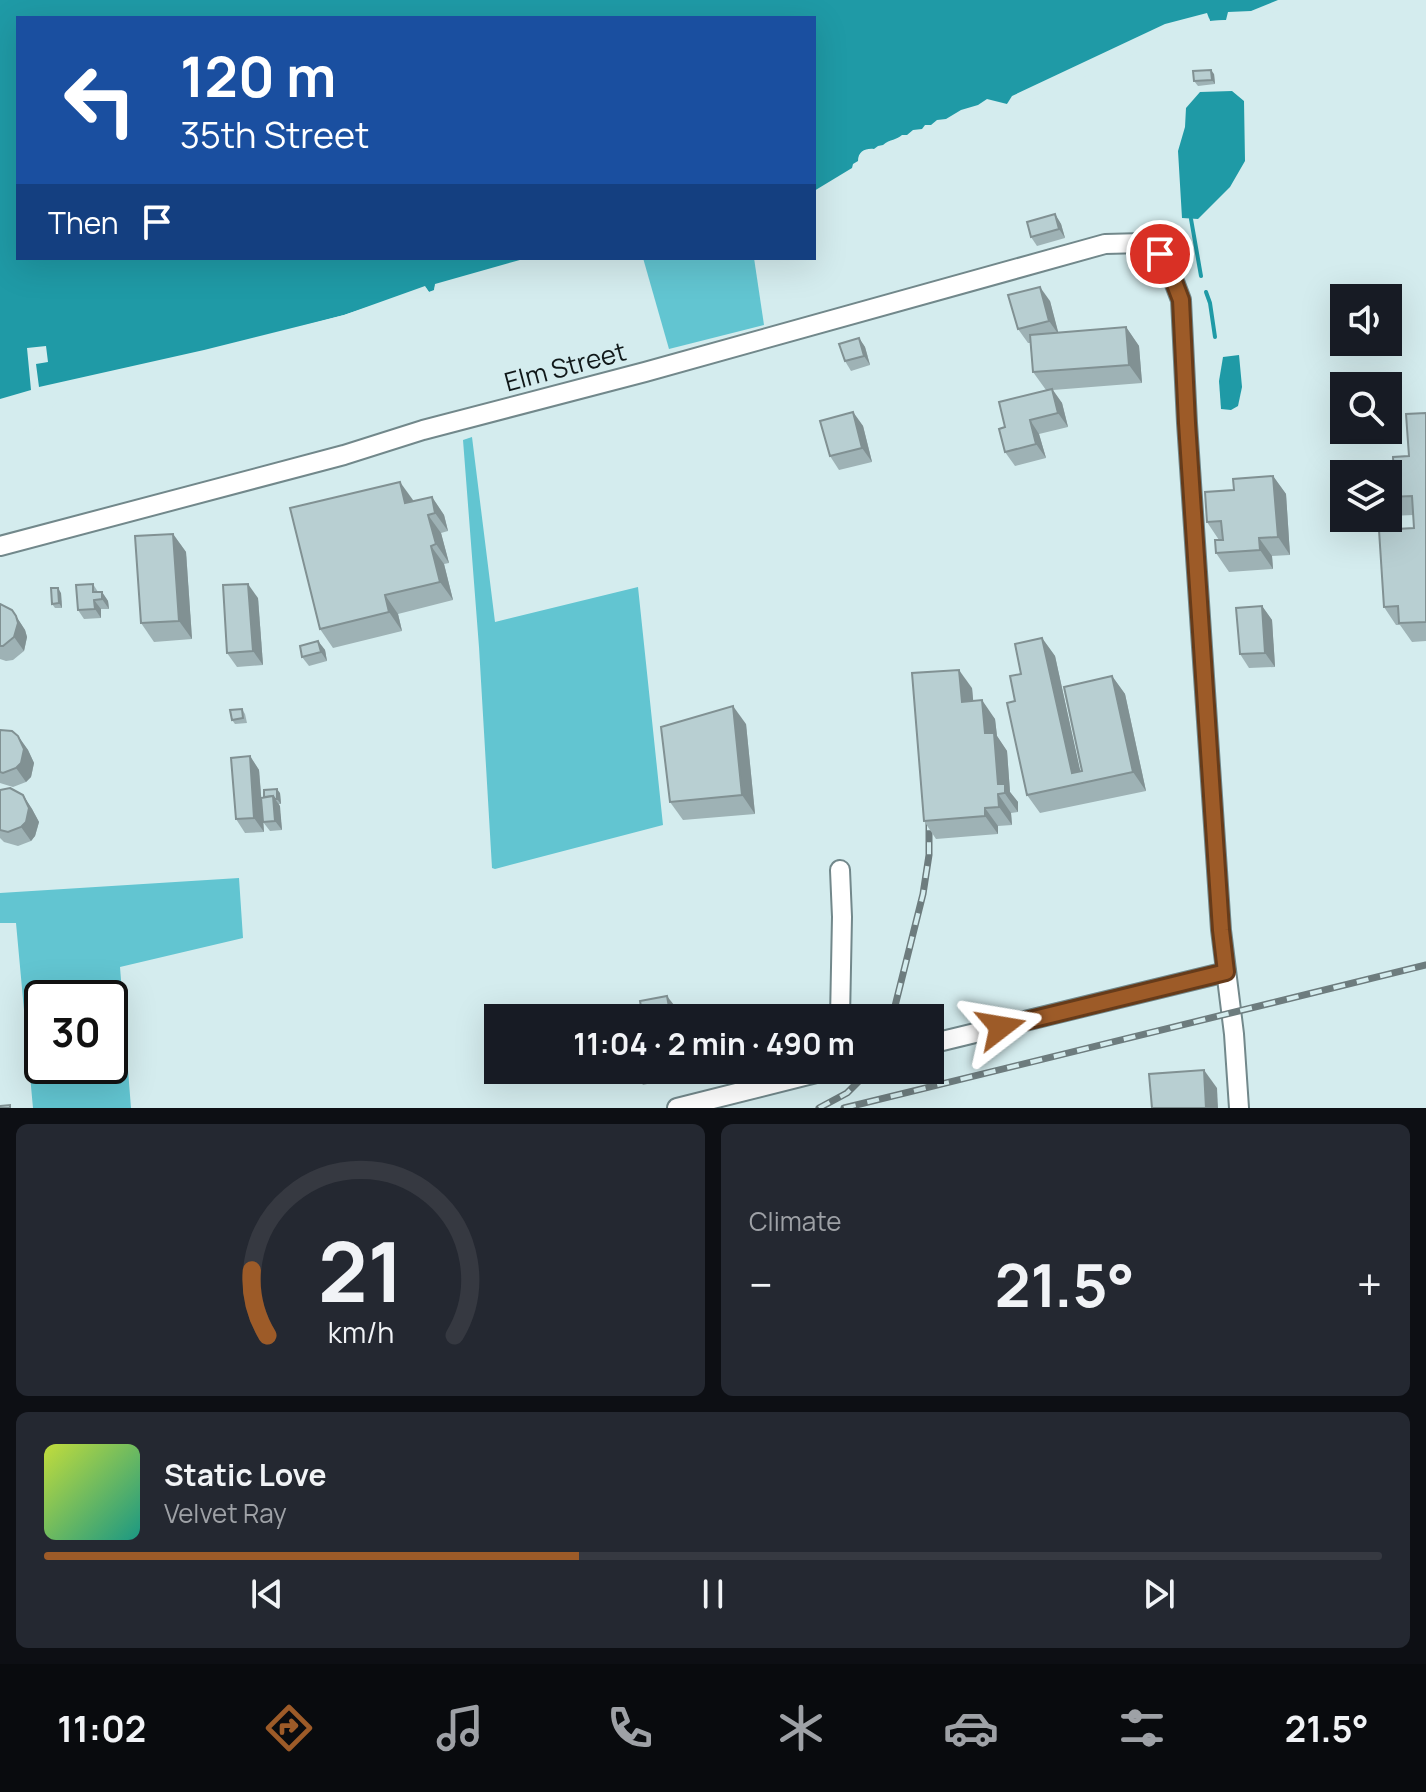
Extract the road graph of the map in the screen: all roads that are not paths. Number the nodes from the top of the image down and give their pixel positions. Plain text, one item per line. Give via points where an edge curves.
1 (0, 546) edge
2 (840, 870) dead end
3 (1226, 972) junction
4 (840, 1004) edge
5 (944, 1041) edge
6 (772, 1084) edge
7 (677, 1108) edge
8 (1239, 1108) edge

1 - 3 street, Elm Street via 1105,244 1144,243 1160,254 1181,300
2 - 4 street
3 - 5 street
3 - 8 street
6 - 7 street

